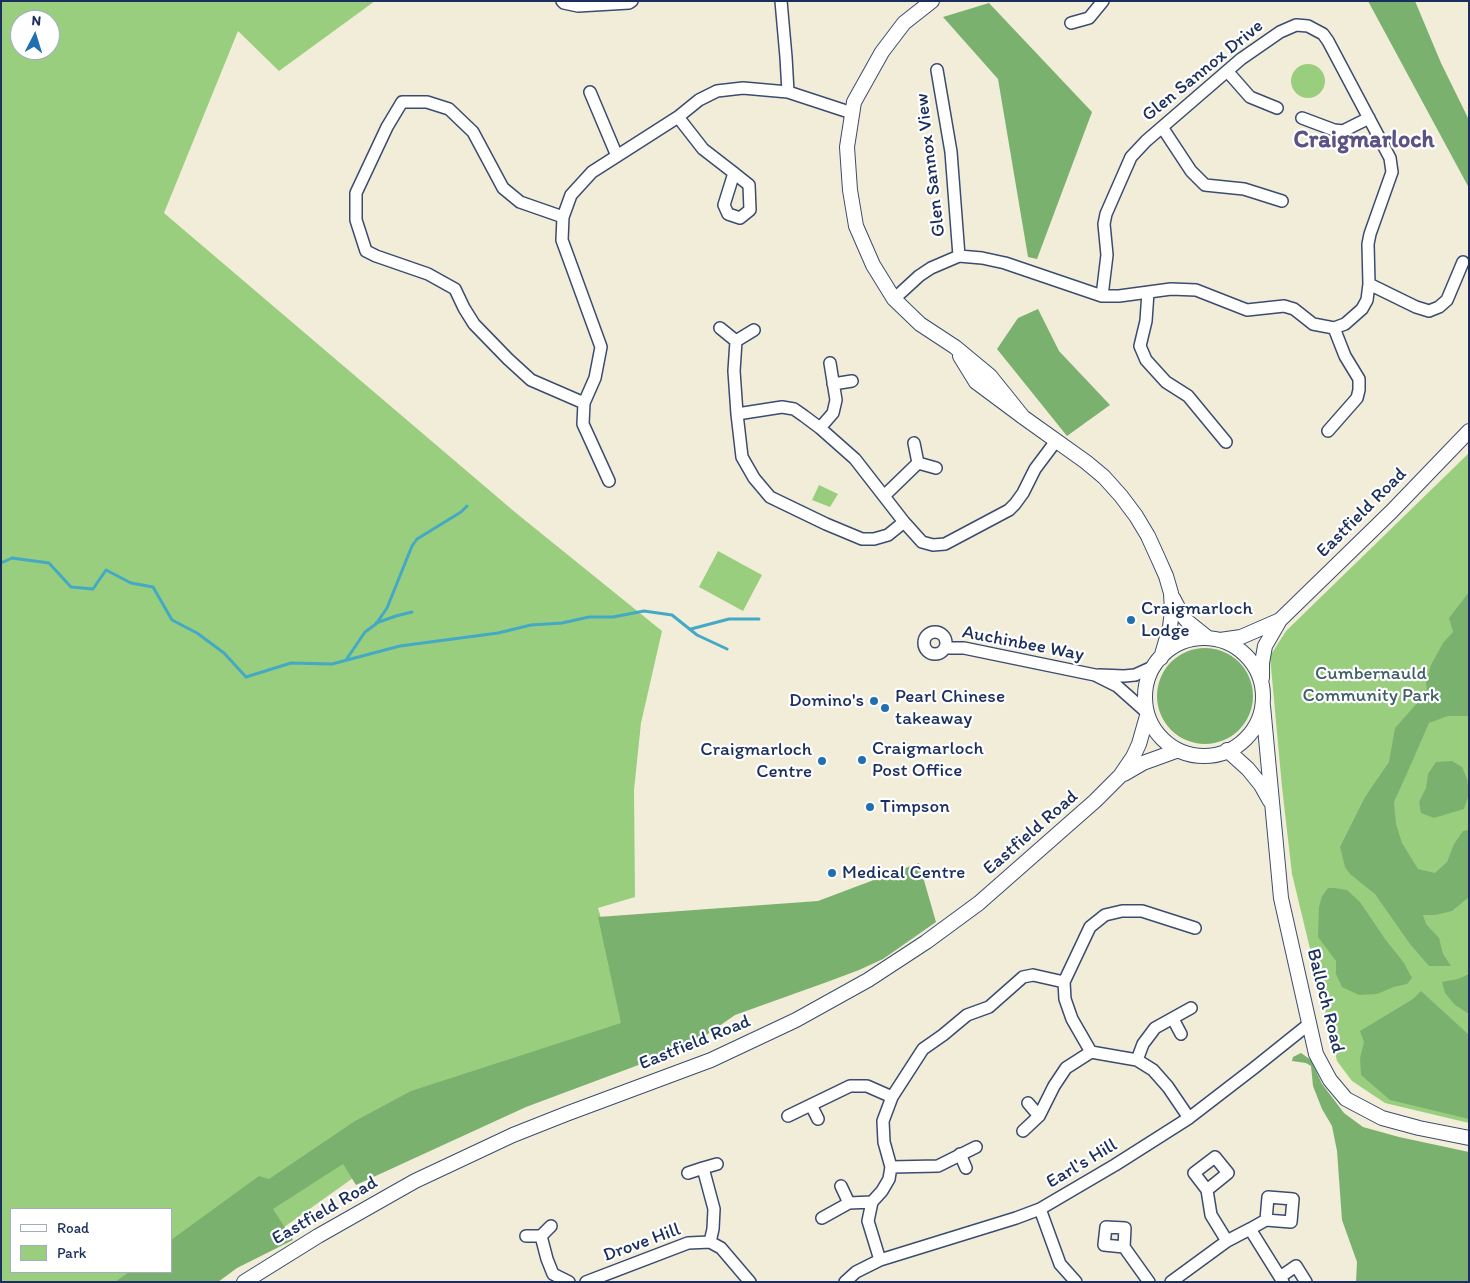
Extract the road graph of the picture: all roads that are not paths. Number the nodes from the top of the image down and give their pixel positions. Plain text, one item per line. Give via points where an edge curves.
1 (562, 1) edge
2 (632, 1) edge
3 (781, 1) edge
4 (932, 1) edge
5 (1103, 1) edge
6 (1071, 23) dead end
7 (936, 70) dead end
8 (1228, 72) junction
9 (590, 92) dead end
10 (788, 92) junction
11 (1276, 108) dead end
12 (852, 113) junction
13 (678, 117) junction
14 (1302, 118) dead end
15 (1369, 118) junction
16 (1162, 127) junction
17 (617, 156) junction
18 (734, 173) dead end
19 (1282, 201) dead end
20 (563, 217) junction
21 (959, 256) junction
22 (1463, 262) dead end
23 (1370, 284) junction
24 (1148, 292) junction
25 (1102, 296) junction
26 (894, 299) junction
27 (720, 328) dead end
28 (1334, 328) junction
29 (754, 330) dead end
30 (736, 341) junction
31 (830, 363) dead end
32 (852, 381) dead end
33 (833, 384) junction
34 (584, 404) junction
35 (737, 414) junction
36 (820, 428) junction
37 (1328, 431) dead end
38 (1469, 431) edge
39 (1056, 441) junction
40 (1226, 442) dead end
41 (914, 443) dead end
42 (918, 463) junction
43 (936, 468) dead end
44 (609, 481) dead end
45 (884, 496) junction
46 (904, 522) junction
47 (1171, 593) junction
48 (1280, 620) junction
49 (1214, 639) junction
50 (945, 648) dead end
51 (1158, 662) junction
52 (1095, 675) junction
53 (1263, 687) junction
54 (1262, 706) junction
55 (1145, 713) junction
56 (1227, 750) junction
57 (1176, 751) junction
58 (1120, 776) junction
59 (1273, 806) junction
60 (1195, 928) dead end
61 (1064, 982) junction
62 (1191, 1008) dead end
63 (1173, 1019) junction
64 (1309, 1024) junction
65 (1181, 1034) dead end
66 (1091, 1052) junction
67 (1137, 1060) junction
68 (892, 1097) junction
69 (1028, 1103) dead end
70 (811, 1105) junction
71 (788, 1116) dead end
72 (1039, 1116) junction
73 (1189, 1118) junction
74 (818, 1119) dead end
75 (1023, 1131) dead end
76 (1469, 1138) edge
77 (976, 1146) dead end
78 (960, 1154) junction
79 (717, 1164) dead end
80 (891, 1167) junction
81 (703, 1168) junction
82 (966, 1168) dead end
83 (688, 1173) dead end
84 (841, 1186) dead end
85 (1207, 1190) dead end
86 (872, 1202) junction
87 (849, 1203) junction
88 (1040, 1209) junction
89 (822, 1218) dead end
90 (1266, 1220) dead end
91 (551, 1226) dead end
92 (1250, 1229) junction
93 (526, 1236) dead end
94 (541, 1236) junction
95 (710, 1242) junction
96 (1227, 1242) junction
97 (1124, 1247) dead end
98 (880, 1260) junction
99 (1282, 1279) edge
100 (1172, 1281) edge
101 (244, 1282) edge
102 (569, 1282) edge
103 (586, 1282) edge
104 (750, 1282) edge
105 (845, 1282) edge
106 (1076, 1282) edge
107 (1149, 1282) edge
108 (1306, 1282) edge

1 - 2 street via 578,6
3 - 10 street
4 - 12 street via 904,23 882,52 854,102
5 - 6 street via 1089,18
7 - 21 street, Glen Sannox View via 951,152
8 - 11 street via 1250,97
8 - 15 street, Glen Sannox Drive via 1280,32 1296,25 1308,26 1323,34 1328,41
8 - 16 street, Glen Sannox Drive
9 - 17 street
10 - 12 street
10 - 13 street via 743,88 718,91 699,100
12 - 26 street via 847,147 856,226 873,265
13 - 17 street
13 - 18 street via 703,149
14 - 15 street via 1343,131
15 - 23 street, Glen Sannox Drive via 1390,158 1392,172 1368,244
16 - 19 street via 1205,186 1244,189
16 - 25 street, Glen Sannox Drive via 1131,157 1106,214 1107,255
17 - 20 street via 592,172 571,196
20 - 34 street via 562,240 601,347 595,378
20 - 34 street via 520,202 503,188 472,132 449,109 427,102 402,102 356,193 356,220 366,251 428,274 456,289 474,324 531,380
21 - 25 street via 1005,263
21 - 26 street via 931,268
22 - 23 street via 1447,300 1429,311
23 - 28 street, Glen Sannox Drive via 1362,309 1345,324
24 - 25 street
24 - 28 street via 1196,290 1247,310 1284,306 1294,309 1313,324
24 - 40 street via 1140,346 1146,360 1166,382 1188,396
26 - 39 street via 920,324 955,347 976,382
27 - 30 street
28 - 37 street via 1359,379 1359,390 1357,398
29 - 30 street
30 - 35 street
31 - 33 street
32 - 33 street
33 - 36 street via 836,400 833,413
34 - 44 street via 583,424
35 - 36 street via 782,407 794,409
35 - 46 street via 742,457 770,497 862,539 888,534
36 - 45 street via 855,459
38 - 48 street, Eastfield Road
39 - 46 street via 1009,510 945,544 922,542
39 - 47 street via 1104,477 1121,496 1148,536
41 - 42 street
42 - 43 street
42 - 45 street
45 - 46 street
47 - 49 street via 1188,622
47 - 51 street via 1170,628
48 - 49 street, Eastfield Road via 1241,637
48 - 53 street, Eastfield Road via 1265,646
49 - 51 street via 1189,640 1172,648
49 - 53 street via 1227,642 1244,653 1256,668
50 - 52 street, Auchinbee Way via 964,648
51 - 52 street, Auchinbee Way via 1129,676
51 - 55 street via 1149,678
52 - 55 street, Auchinbee Way via 1117,686
53 - 54 street
54 - 56 street via 1256,725 1244,740
54 - 59 street, Balloch Road
55 - 57 street via 1155,733
55 - 58 street, Eastfield Road via 1139,744
56 - 57 street via 1207,755
56 - 59 street via 1261,785
57 - 58 street, Eastfield Road
58 - 101 street, Eastfield Road via 979,903 860,984 796,1020 712,1060 513,1135 415,1181
59 - 64 street, Balloch Road via 1281,898
60 - 61 street via 1142,911 1104,915 1090,927
61 - 66 street via 1065,999 1072,1019
61 - 68 street via 1033,975 1023,977 989,1007 967,1015 923,1049
62 - 63 street
63 - 65 street
63 - 67 street via 1155,1028 1143,1044
64 - 73 street, Earl's Hill
64 - 76 street, Balloch Road via 1316,1054 1330,1080 1346,1099 1382,1118
66 - 67 street
66 - 72 street via 1066,1068
67 - 73 street via 1154,1070
68 - 70 street via 867,1086 850,1086
68 - 80 street via 883,1120 884,1142
69 - 72 street
70 - 71 street
70 - 74 street
72 - 75 street
73 - 88 street, Earl's Hill
77 - 78 street
78 - 80 street via 938,1166
78 - 82 street
79 - 81 street
80 - 86 street via 886,1185
81 - 83 street
81 - 95 street, Drove Hill via 714,1209
84 - 87 street
85 - 96 street via 1211,1215
86 - 87 street
86 - 98 street via 868,1221
87 - 89 street
88 - 98 street, Earl's Hill
88 - 106 street via 1060,1264
90 - 92 street
91 - 94 street
92 - 96 street
92 - 99 street
93 - 94 street
94 - 102 street via 553,1274
95 - 103 street, Drove Hill via 688,1243
95 - 104 street, Drove Hill via 721,1248
96 - 100 street
97 - 107 street
98 - 105 street, Earl's Hill via 856,1272
99 - 108 street via 1296,1266

